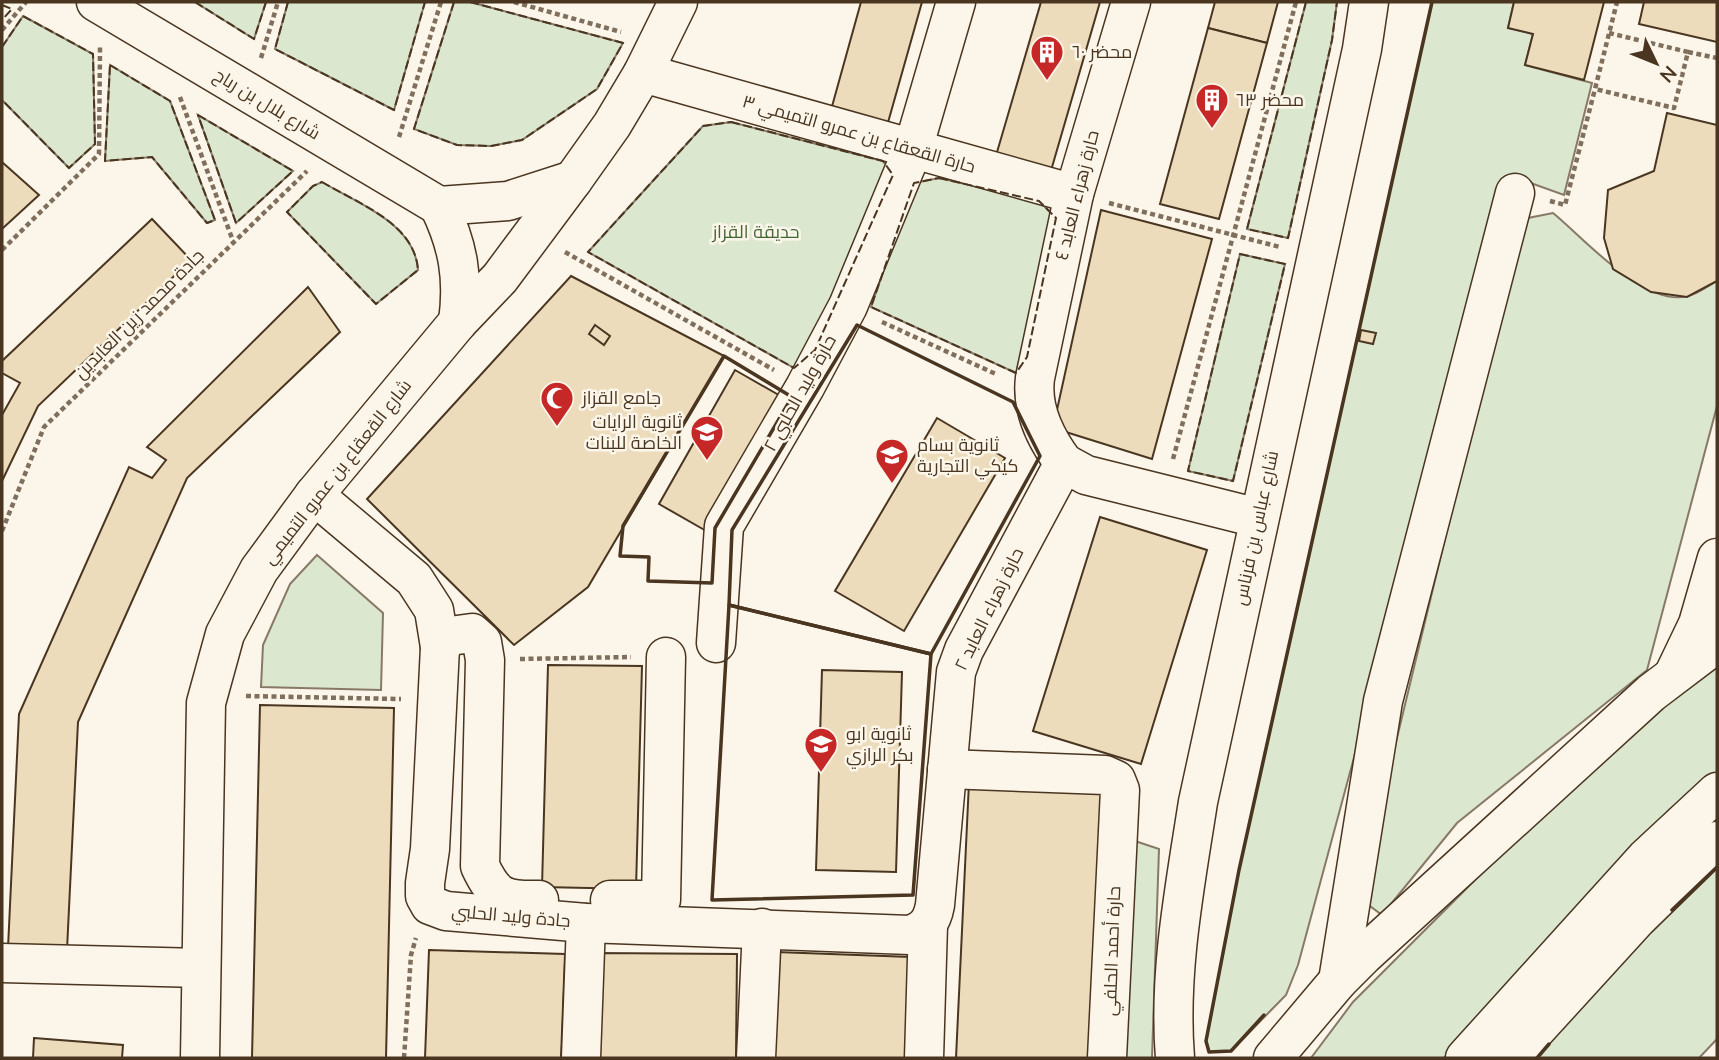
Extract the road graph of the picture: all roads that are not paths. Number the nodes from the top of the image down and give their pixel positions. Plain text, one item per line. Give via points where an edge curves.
1 (678, 2) edge
2 (956, 2) edge
3 (1131, 2) edge
4 (1369, 2) edge
5 (99, 3) edge
6 (651, 58) junction
7 (913, 149) junction
8 (573, 180) junction
9 (1515, 193) dead end
10 (1074, 194) junction
11 (439, 205) junction
12 (458, 322) junction
13 (1064, 463) junction
14 (314, 495) junction
15 (1258, 518) junction
16 (1717, 558) edge
17 (716, 643) dead end
18 (1717, 643) edge
19 (440, 647) junction
20 (666, 657) road end
21 (1672, 677) junction
22 (947, 769) junction
23 (1717, 792) edge
24 (1717, 841) edge
25 (586, 923) junction
26 (928, 925) junction
27 (762, 928) junction
28 (2, 963) edge
29 (201, 968) junction
30 (1338, 981) junction
31 (200, 1058) edge
32 (581, 1058) edge
33 (756, 1058) edge
34 (924, 1058) edge
35 (1107, 1058) edge
36 (1175, 1058) edge
37 (1273, 1058) edge
38 (1465, 1058) edge
39 (1510, 1058) edge

1 - 6 main road, شارع القعقاع بن عمرو التميمي
2 - 7 main road
3 - 10 main road, حارة زهراء العابد ٤
4 - 15 main road, شارع عباس بن فرناس
5 - 11 main road, شارع بلال بن رباح
6 - 7 main road, حارة القعقاع بن عمرو التميمي ٣
6 - 8 main road, شارع القعقاع بن عمرو التميمي
7 - 10 main road, حارة القعقاع بن عمرو التميمي ٣
7 - 17 main road, حارة وليد الحلبي ٢ via 848,306 724,526
8 - 11 main road via 508,201
8 - 12 main road, شارع القعقاع بن عمرو التميمي via 499,278
9 - 30 main road via 1383,701
10 - 13 main road, حارة زهراء العابد ٤ via 1033,392 1039,417
11 - 12 main road via 460,262
12 - 14 main road, شارع القعقاع بن عمرو التميمي
13 - 15 main road via 1086,475
13 - 22 main road, حارة زهراء العابد ٢ via 964,650 956,672
14 - 19 main road, جادة وليد الحلبي via 414,579 435,610
14 - 29 main road, شارع القعقاع بن عمرو التميمي via 241,601 225,634 207,695
15 - 36 main road, شارع عباس بن فرناس via 1198,802 1180,917
16 - 21 main road via 1698,624
18 - 21 main road
19 - 20 main road via 450,636 472,633 482,642 480,866 489,885 506,900 661,900
19 - 25 main road, جادة وليد الحلبي via 425,896 430,905 446,911
21 - 30 main road
22 - 26 main road, حارة زهراء العابد ٢ via 935,905
22 - 35 main road, حارة أحمد الحلفي via 1111,776 1120,790
23 - 38 main road via 1646,858
24 - 39 main road via 1637,919
25 - 27 main road, جادة وليد الحلبي
25 - 32 main road
26 - 27 main road, جادة وليد الحلبي via 910,936
26 - 34 main road, حارة زهراء العابد ٢
27 - 33 main road
28 - 29 main road
29 - 31 main road, شارع القعقاع بن عمرو التميمي
30 - 37 main road

